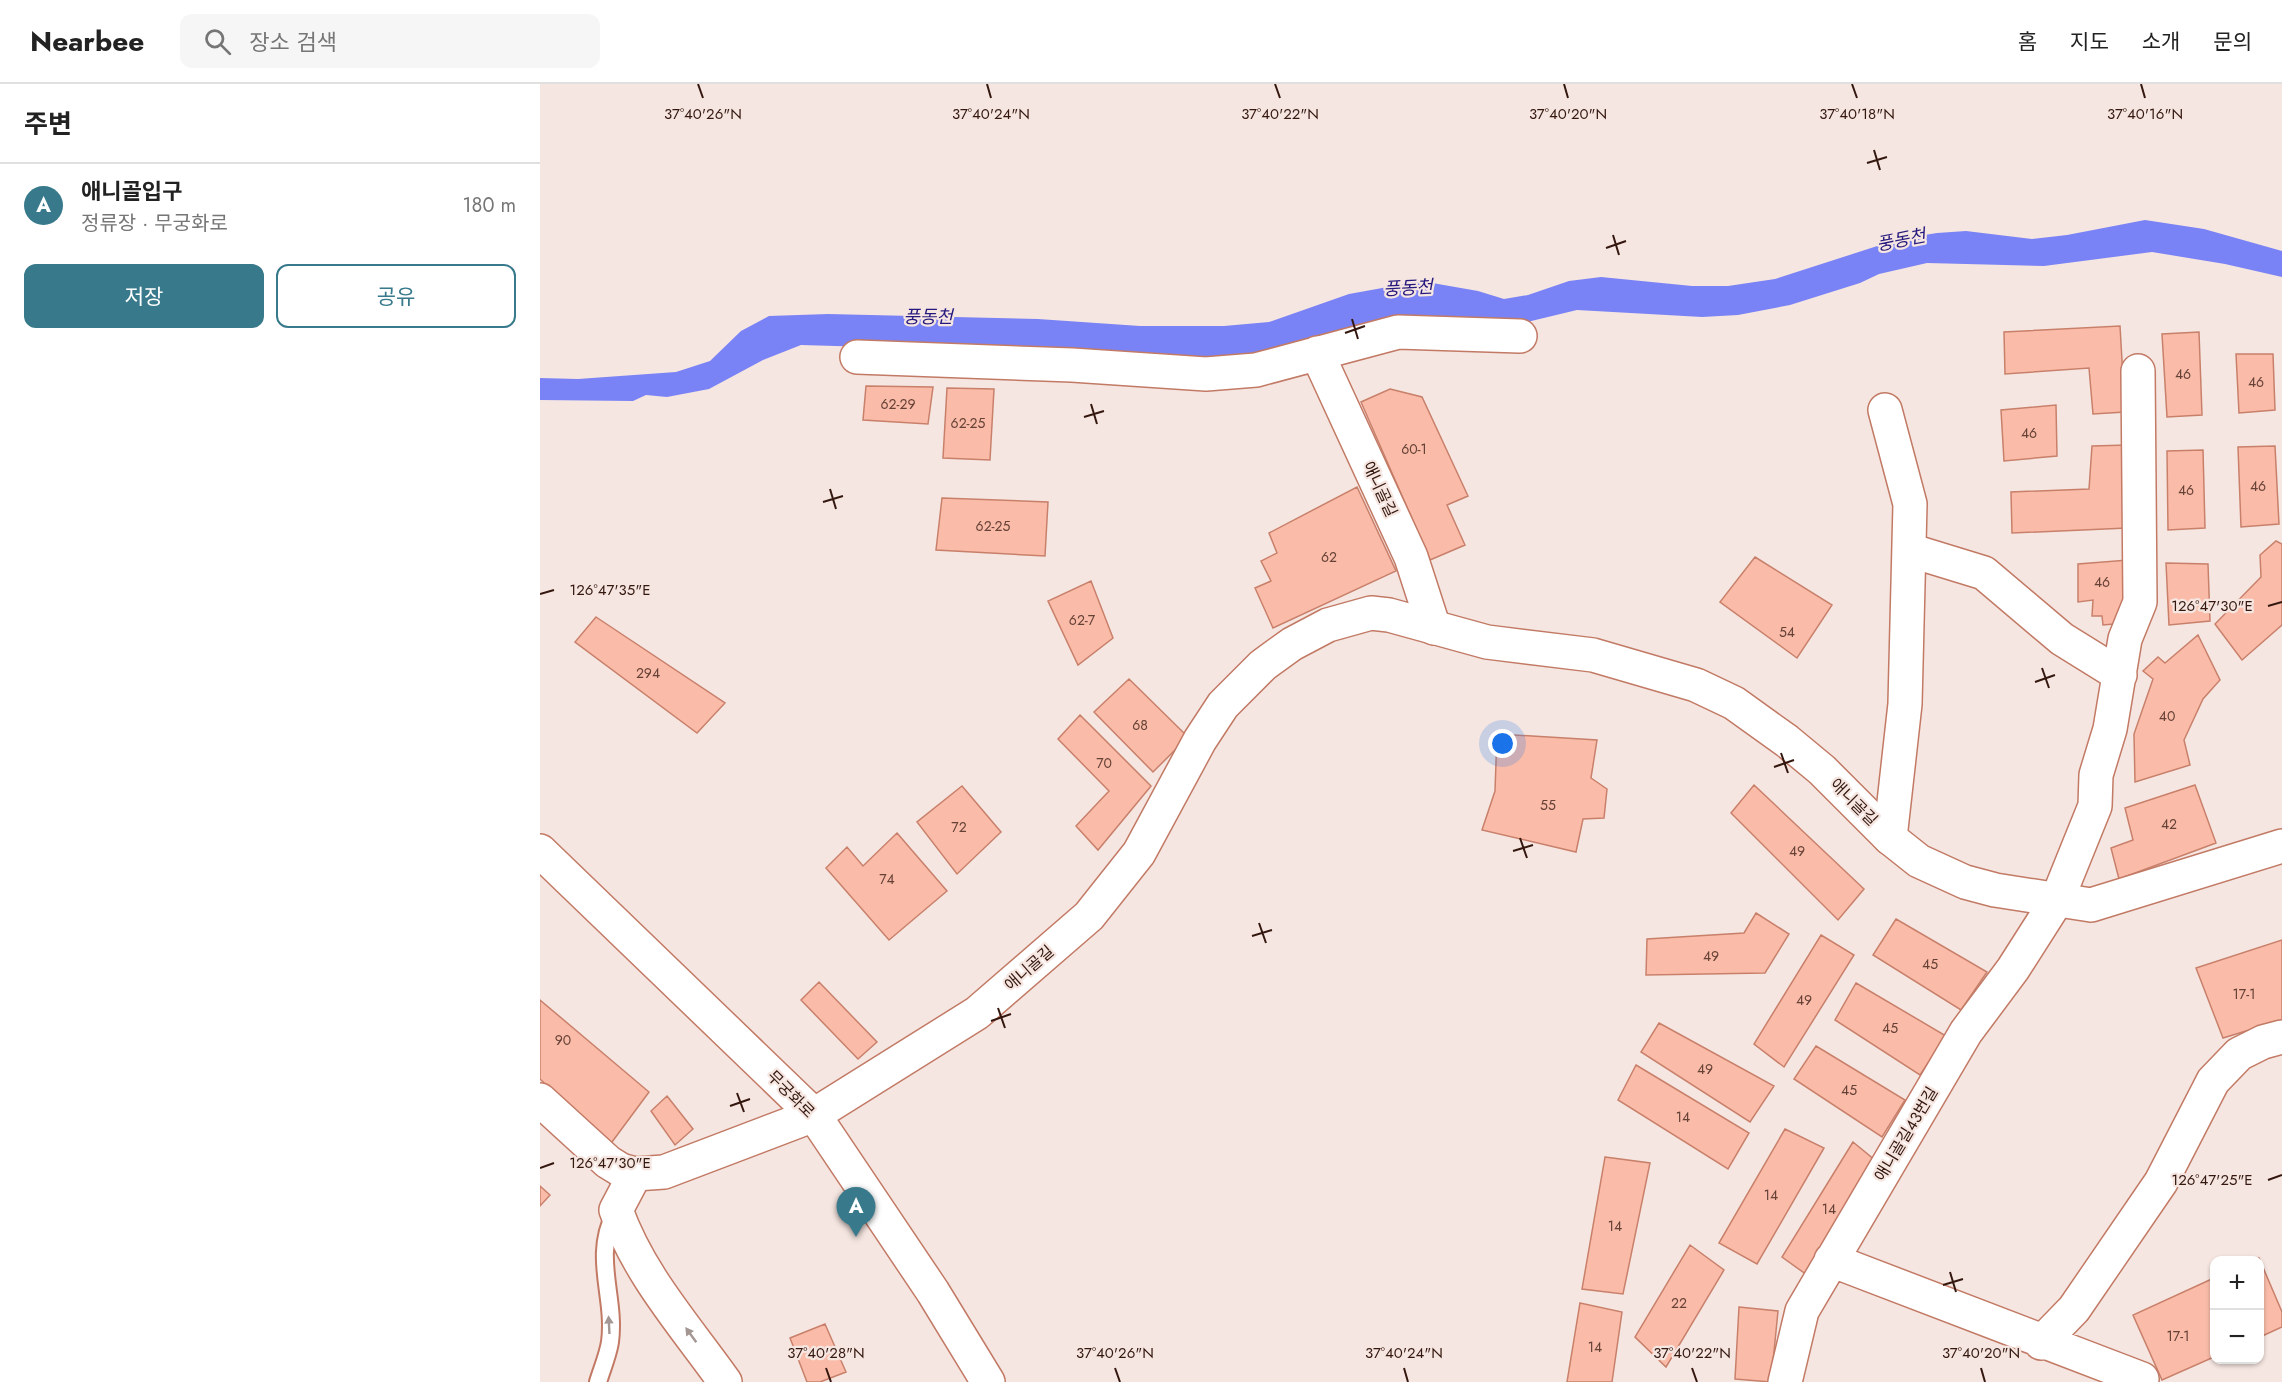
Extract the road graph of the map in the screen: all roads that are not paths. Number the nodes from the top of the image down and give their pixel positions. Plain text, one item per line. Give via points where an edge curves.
1 (1520, 336) dead end
2 (1317, 353) junction
3 (857, 357) dead end
4 (2138, 371) dead end
5 (1885, 410) dead end
6 (1909, 550) junction
7 (1434, 628) junction
8 (2120, 675) junction
9 (1890, 837) junction
10 (2282, 846) edge
11 (540, 851) edge
12 (2057, 900) junction
13 (2282, 1037) edge
14 (540, 1100) edge
15 (814, 1115) junction
16 (634, 1174) junction
17 (616, 1210) junction
18 (1831, 1260) junction
19 (2041, 1342) junction
20 (2142, 1379) dead end
21 (598, 1382) edge
22 (726, 1382) edge
23 (988, 1382) edge
24 (1785, 1382) edge

1 - 2 street via 1398,332
2 - 3 street via 1256,370 1206,374
2 - 7 street, 애니골길 via 1411,556
4 - 8 street, 애니골길43번길 via 2140,602 2126,639
5 - 6 street via 1910,504
6 - 8 street via 1984,573 2062,639
6 - 9 street via 1905,704
7 - 9 street, 애니골길 via 1504,646 1593,655 1696,685 1734,703 1787,741
7 - 15 street, 애니골길 via 1389,615 1351,617 1292,644 1263,665 1223,705 1139,854 1089,916 977,1013
8 - 12 street, 애니골길43번길 via 2096,775 2095,806
9 - 12 street, 애니골길 via 1919,861 1965,882
10 - 12 street, 애니골길 via 2091,905
11 - 15 street, 무궁화로
12 - 18 street, 애니골길43번길 via 1966,1032
13 - 19 street via 2239,1054 2214,1081 2161,1182 2074,1309
14 - 16 street, 애니골길 via 608,1162
15 - 16 street, 애니골길 via 664,1172
15 - 23 street, 무궁화로 via 933,1292
16 - 17 street
21 -> 17 lane via 610,1341 603,1259 608,1227
22 -> 17 street via 640,1264
18 - 19 street
18 - 24 street, 애니골길43번길 via 1802,1311
19 - 20 street

